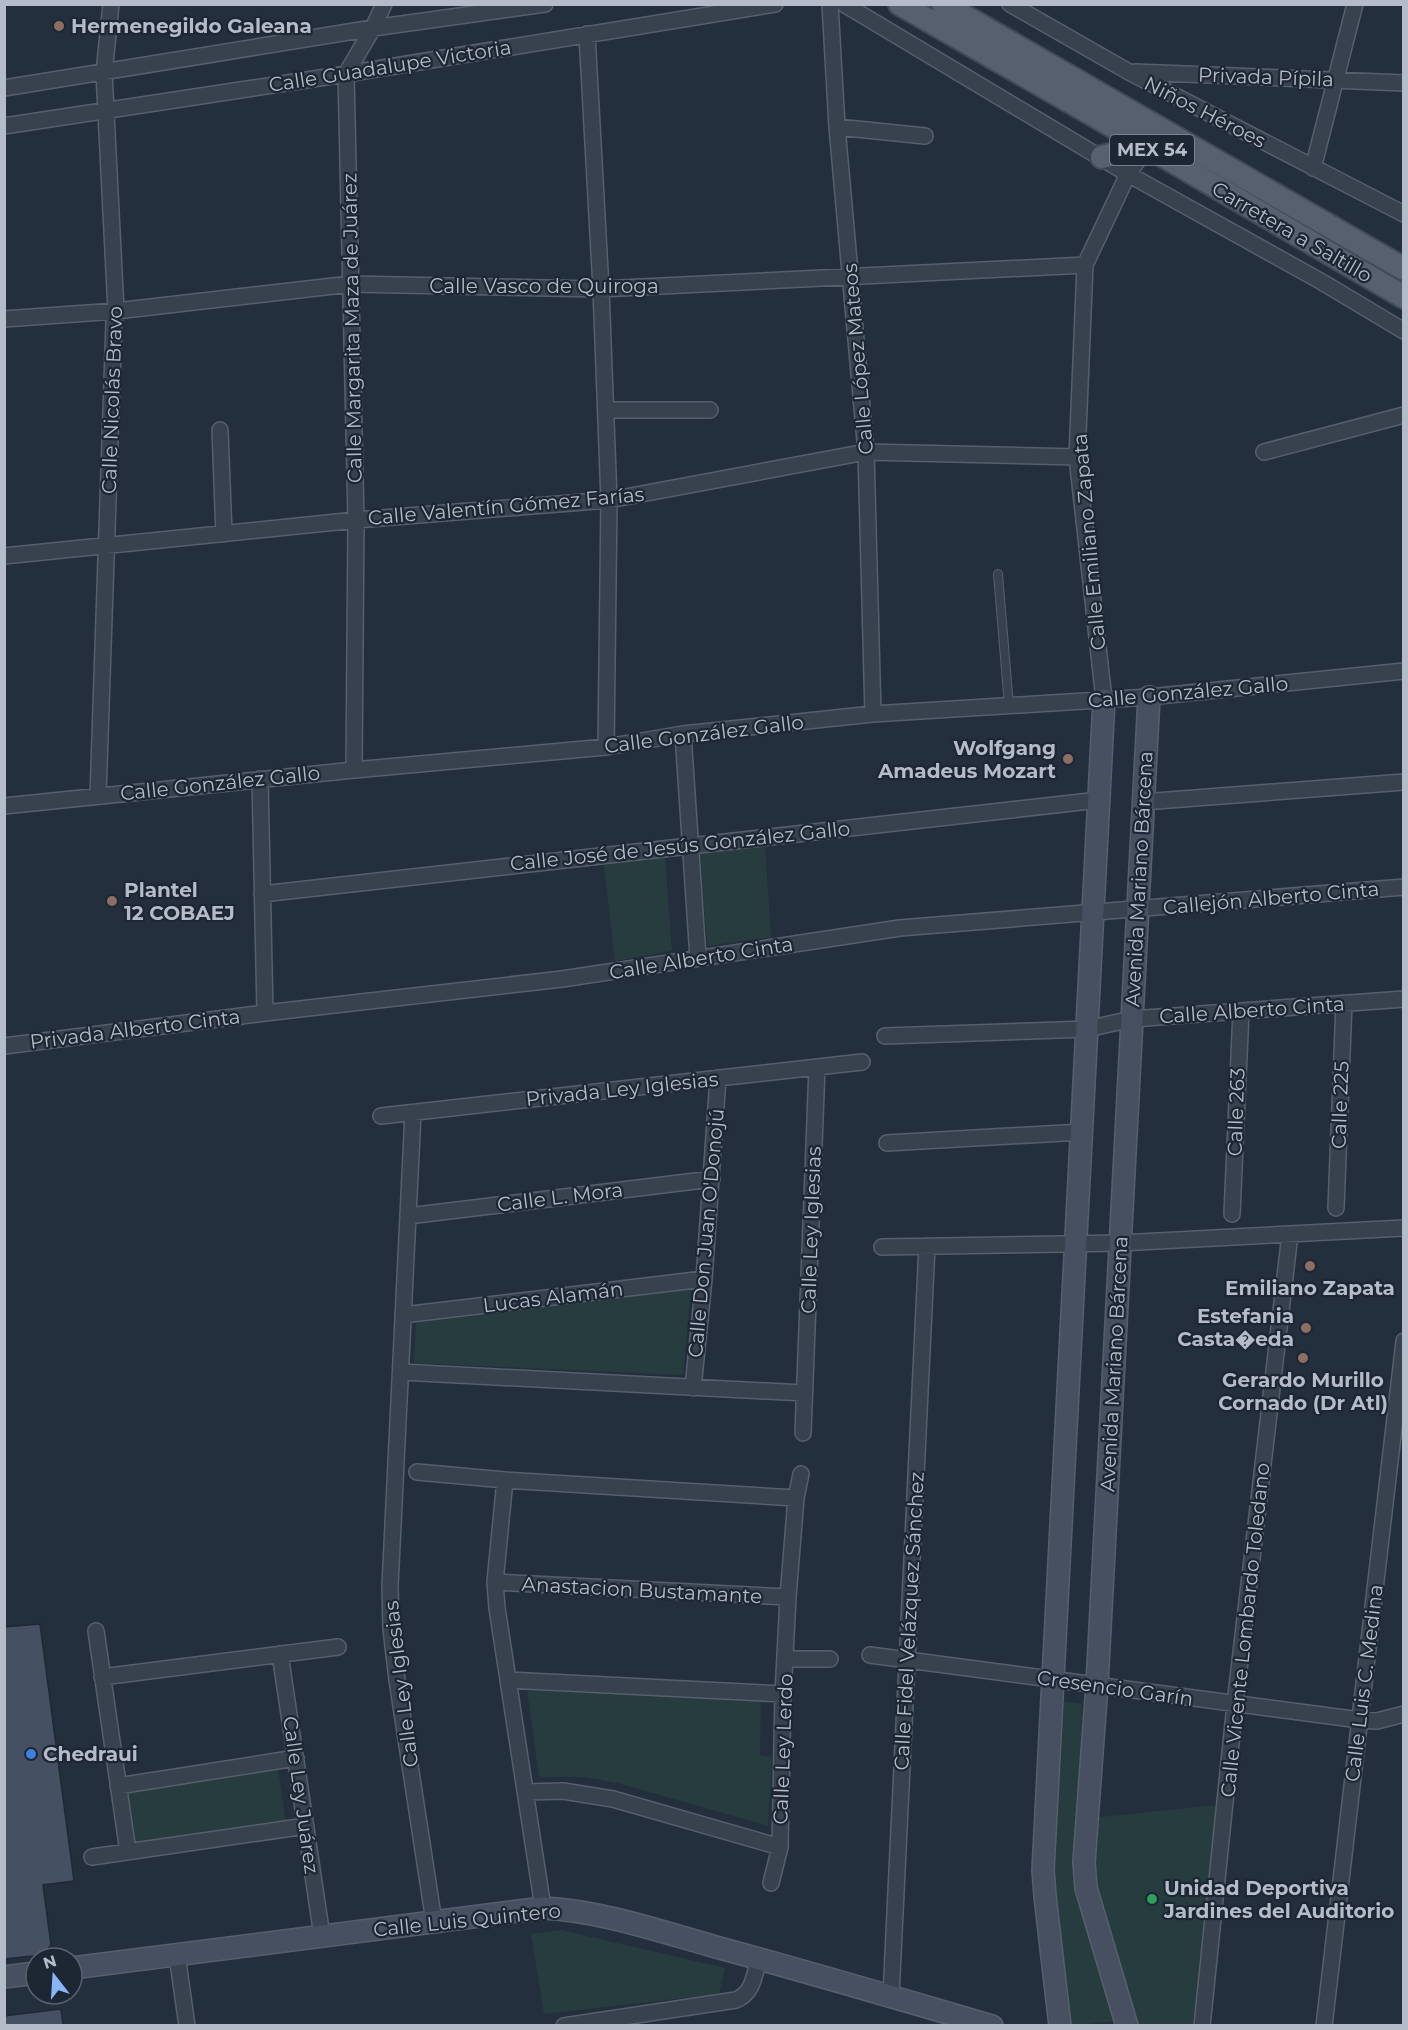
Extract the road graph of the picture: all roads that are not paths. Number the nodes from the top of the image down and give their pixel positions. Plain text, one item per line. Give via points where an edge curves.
1 (111, 4) edge
2 (384, 4) edge
3 (545, 4) edge
4 (775, 4) edge
5 (830, 4) edge
6 (844, 4) edge
7 (900, 4) edge
8 (943, 4) edge
9 (1010, 4) edge
10 (1355, 4) edge
11 (373, 28) junction
12 (587, 34) junction
13 (1129, 72) junction
14 (104, 73) junction
15 (346, 74) junction
16 (1336, 80) junction
17 (1404, 82) edge
18 (4, 88) edge
19 (106, 111) junction
20 (4, 126) edge
21 (837, 127) junction
22 (925, 136) dead end
23 (1146, 146) junction
24 (1102, 157) junction
25 (1313, 168) junction
26 (1128, 174) junction
27 (1404, 214) edge
28 (1084, 265) junction
29 (1404, 269) edge
30 (851, 277) junction
31 (351, 284) junction
32 (601, 289) junction
33 (1404, 297) edge
34 (116, 312) junction
35 (4, 319) edge
36 (1404, 331) edge
37 (606, 410) junction
38 (710, 410) dead end
39 (1404, 415) edge
40 (220, 430) dead end
41 (866, 452) junction
42 (1264, 452) dead end
43 (1077, 457) junction
44 (609, 500) junction
45 (356, 520) junction
46 (224, 534) junction
47 (107, 546) junction
48 (4, 556) edge
49 (998, 574) dead end
50 (1404, 671) edge
51 (1149, 697) junction
52 (1104, 700) junction
53 (1009, 706) junction
54 (873, 714) junction
55 (683, 734) junction
56 (606, 747) junction
57 (354, 770) junction
58 (260, 779) junction
59 (1404, 782) edge
60 (98, 796) junction
61 (1099, 800) junction
62 (1143, 802) junction
63 (4, 806) edge
64 (690, 845) junction
65 (1404, 887) edge
66 (262, 894) junction
67 (1138, 909) junction
68 (1093, 912) junction
69 (698, 958) junction
70 (1404, 999) edge
71 (1344, 1003) junction
72 (1240, 1011) junction
73 (265, 1013) junction
74 (1132, 1019) junction
75 (1087, 1029) junction
76 (885, 1036) dead end
77 (4, 1046) edge
78 (862, 1062) dead end
79 (818, 1067) junction
80 (718, 1078) junction
81 (413, 1113) junction
82 (381, 1116) dead end
83 (1082, 1132) junction
84 (887, 1143) dead end
85 (712, 1179) junction
86 (1336, 1208) dead end
87 (1232, 1214) dead end
88 (408, 1216) junction
89 (1404, 1228) edge
90 (1290, 1234) junction
91 (1120, 1243) junction
92 (1076, 1244) junction
93 (927, 1246) junction
94 (882, 1247) dead end
95 (704, 1279) junction
96 (403, 1315) junction
97 (1404, 1341) edge
98 (401, 1372) junction
99 (693, 1388) junction
100 (804, 1393) junction
101 (803, 1433) dead end
102 (417, 1472) dead end
103 (801, 1473) dead end
104 (505, 1480) junction
105 (796, 1498) junction
106 (495, 1582) junction
107 (788, 1597) junction
108 (96, 1630) dead end
109 (338, 1647) dead end
110 (280, 1654) junction
111 (870, 1655) dead end
112 (786, 1659) junction
113 (830, 1659) dead end
114 (907, 1660) junction
115 (102, 1677) junction
116 (1053, 1679) junction
117 (508, 1680) junction
118 (1097, 1685) junction
119 (783, 1694) junction
120 (1236, 1704) junction
121 (1404, 1714) edge
122 (1360, 1720) junction
123 (296, 1758) junction
124 (118, 1786) junction
125 (525, 1792) junction
126 (306, 1826) junction
127 (780, 1847) junction
128 (128, 1852) junction
129 (92, 1857) dead end
130 (771, 1883) dead end
131 (543, 1908) junction
132 (434, 1922) junction
133 (322, 1936) junction
134 (177, 1955) junction
135 (759, 1959) junction
136 (84, 1967) edge
137 (891, 1996) junction
138 (187, 2025) edge
139 (564, 2025) edge
140 (992, 2025) edge
141 (1060, 2025) edge
142 (1127, 2025) edge
143 (1202, 2025) edge
144 (1324, 2025) edge

1 - 14 street, Calle Nicolás Bravo
2 - 11 street
3 - 11 street, Calle Guadalupe Victoria
4 - 12 street, Calle Guadalupe Victoria
5 - 21 street, Calle López Mateos
6 - 24 street
7 - 23 main road, Carretera a Saltillo / MEX 54
8 - 29 main road, Carretera a Saltillo / MEX 54
9 - 13 street, Niños Héroes
10 - 16 street
11 - 14 street, Calle Guadalupe Victoria
11 - 15 street
12 - 15 street, Calle Guadalupe Victoria
12 - 32 street
13 - 16 street, Privada Pípila
13 - 25 street, Niños Héroes
14 - 18 street, Calle Guadalupe Victoria
14 - 19 street, Calle Nicolás Bravo
15 - 19 street, Calle Guadalupe Victoria
15 - 31 street, Calle Margarita Maza de Juárez
16 - 17 street, Privada Pípila
16 - 25 street
19 - 20 street, Calle Guadalupe Victoria
19 - 34 street, Calle Nicolás Bravo
21 - 22 street
21 - 30 street, Calle López Mateos
23 - 24 main road
23 - 26 street, Calle Emiliano Zapata
23 - 33 main road, Carretera a Saltillo / MEX 54
24 - 26 street
25 - 27 street, Niños Héroes
26 - 28 street, Calle Emiliano Zapata
26 - 36 street
28 - 30 street, Calle Vasco de Quiroga
28 - 43 street, Calle Emiliano Zapata
30 - 32 street, Calle Vasco de Quiroga
30 - 41 street, Calle López Mateos
31 - 32 street, Calle Vasco de Quiroga
31 - 34 street, Calle Vasco de Quiroga
31 - 45 street, Calle Margarita Maza de Juárez
32 - 37 street
34 - 35 street, Calle Vasco de Quiroga
34 - 47 street, Calle Nicolás Bravo
37 - 38 street
37 - 44 street
39 - 42 street
40 - 46 street
41 - 43 street, Calle Valentín Gómez Farías
41 - 44 street, Calle Valentín Gómez Farías
41 - 54 street, Calle López Mateos
43 - 52 street, Calle Emiliano Zapata
44 - 45 street, Calle Valentín Gómez Farías
44 - 56 street
45 - 46 street, Calle Valentín Gómez Farías
45 - 57 street, Calle Margarita Maza de Juárez
46 - 47 street, Calle Valentín Gómez Farías
47 - 48 street, Calle Valentín Gómez Farías
47 - 60 street, Calle Nicolás Bravo
49 - 53 lane
50 - 51 street, Calle González Gallo
51 - 52 street, Calle González Gallo
51 - 62 street, Avenida Mariano Bárcena
52 - 53 street, Calle González Gallo
52 - 61 street
53 - 54 street, Calle González Gallo
54 - 55 street, Calle González Gallo
55 - 56 street, Calle González Gallo
55 - 64 street
56 - 57 street, Calle González Gallo
57 - 58 street, Calle González Gallo
58 - 60 street, Calle González Gallo
58 - 66 street
59 - 62 street
60 - 63 street, Calle González Gallo
61 - 64 street, Calle José de Jesús González Gallo
61 - 68 street
62 - 67 street, Avenida Mariano Bárcena
64 - 66 street, Calle José de Jesús González Gallo
64 - 69 street
65 - 67 street, Callejón Alberto Cinta
66 - 73 street
67 - 68 street, Calle Alberto Cinta
67 - 74 street, Avenida Mariano Bárcena
68 - 69 street, Calle Alberto Cinta via 900,928
68 - 75 street
69 - 73 street, Calle Alberto Cinta via 562,979
70 - 71 street, Calle Alberto Cinta
71 - 72 street, Calle Alberto Cinta
71 - 86 street, Calle 225
72 - 74 street, Calle Alberto Cinta
72 - 87 street, Calle 263
73 - 77 street, Privada Alberto Cinta
74 - 75 street, Calle Alberto Cinta
74 - 91 street, Avenida Mariano Bárcena
75 - 76 street, Calle Alberto Cinta
75 - 83 street
78 - 79 street, Privada Ley Iglesias
79 - 80 street, Privada Ley Iglesias
79 - 100 street, Calle Ley Iglesias
80 - 81 street, Privada Ley Iglesias
80 - 85 street, Calle Don Juan O'Donojú
81 - 82 street, Privada Ley Iglesias
81 - 88 street, Calle Ley Iglesias
83 - 84 street
83 - 92 street
85 - 88 street, Calle L. Mora
85 - 95 street, Calle Don Juan O'Donojú
88 - 96 street, Calle Ley Iglesias
89 - 90 street
90 - 91 street
90 - 120 street, Calle Vicente Lombardo Toledano
91 - 92 street
91 - 118 street, Avenida Mariano Bárcena
92 - 93 street
92 - 116 street
93 - 94 street
93 - 114 street, Calle Fidel Velázquez Sánchez
95 - 96 street, Lucas Alamán
95 - 99 street, Calle Don Juan O'Donojú
96 - 98 street, Calle Ley Iglesias
97 - 122 street, Calle Luis C. Medina
98 - 99 street
98 - 132 street, Calle Ley Iglesias via 391,1629
99 - 100 street
100 - 101 street, Calle Ley Iglesias
102 - 104 street
103 - 105 street, Calle Ley Lerdo
104 - 105 street
104 - 106 street
105 - 107 street, Calle Ley Lerdo
106 - 107 street, Anastacion Bustamante
106 - 117 street
107 - 112 street, Calle Ley Lerdo
108 - 115 street
109 - 110 street
110 - 115 street
110 - 123 street, Calle Ley Juárez
111 - 114 street, Cresencio Garín
112 - 113 street
112 - 119 street, Calle Ley Lerdo
114 - 116 street, Cresencio Garín
114 - 137 street, Calle Fidel Velázquez Sánchez
115 - 124 street
116 - 118 street, Cresencio Garín
116 - 141 street via 1044,1870
117 - 119 street
117 - 125 street
118 - 120 street, Cresencio Garín
118 - 142 street, Avenida Mariano Bárcena via 1086,1888
119 - 127 street, Calle Ley Lerdo
120 - 122 street, Cresencio Garín
120 - 143 street, Calle Vicente Lombardo Toledano
121 - 122 street, Cresencio Garín via 1377,1721
122 - 144 street, Calle Luis C. Medina
123 - 124 street
123 - 126 street, Calle Ley Juárez
124 - 128 street
125 - 127 street, Calle Ley Lerdo via 563,1791 613,1799
125 - 131 street
126 - 128 street
126 - 133 street, Calle Ley Juárez
127 - 130 street
128 - 129 street
131 - 132 street, Calle Luis Quintero
131 - 135 street, Calle Luis Quintero via 602,1916
132 - 133 street, Calle Luis Quintero
133 - 134 street, Calle Luis Quintero
134 - 136 street, Calle Luis Quintero
134 - 138 street
135 - 137 street, Calle Luis Quintero
135 - 139 street via 750,1991 736,2000
137 - 140 street, Calle Luis Quintero

